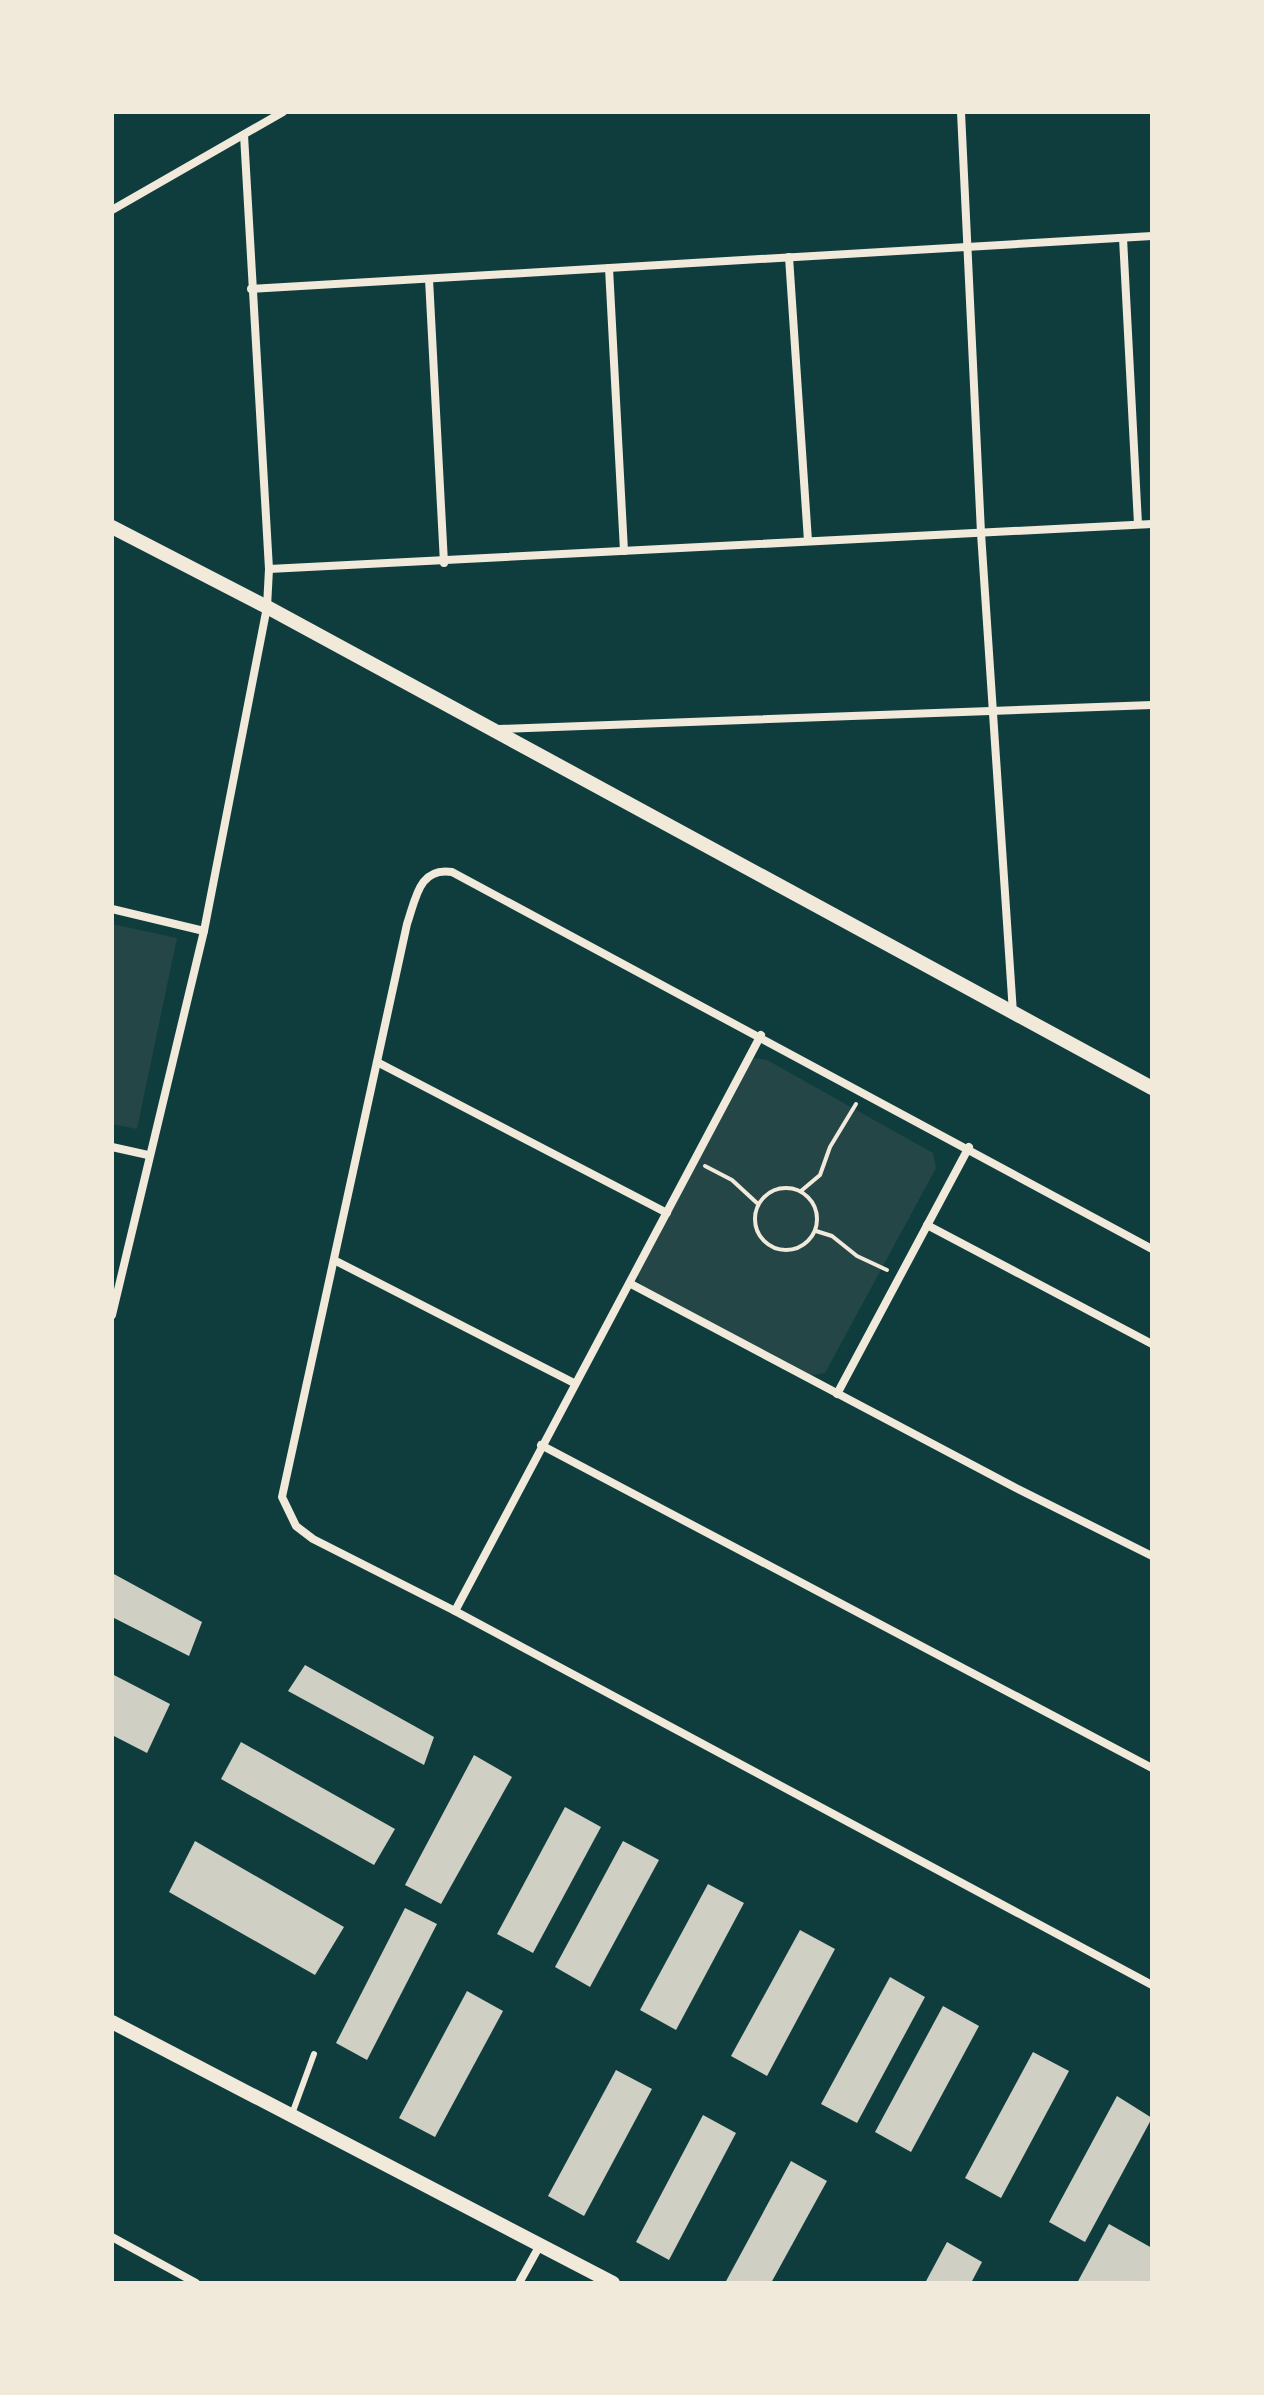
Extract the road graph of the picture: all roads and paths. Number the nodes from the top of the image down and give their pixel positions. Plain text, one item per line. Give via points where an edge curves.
1 (961, 112) edge
2 (280, 113) edge
3 (244, 135) junction
4 (112, 210) edge
5 (1152, 236) edge
6 (1123, 238) junction
7 (969, 247) junction
8 (789, 257) junction
9 (609, 268) junction
10 (429, 279) junction
11 (251, 289) junction
12 (1138, 524) junction
13 (1152, 524) edge
14 (112, 527) edge
15 (981, 533) junction
16 (808, 541) junction
17 (624, 551) junction
18 (444, 563) junction
19 (269, 569) junction
20 (267, 607) junction
21 (1152, 705) edge
22 (994, 712) junction
23 (490, 730) junction
24 (112, 909) edge
25 (204, 931) junction
26 (1013, 1014) junction
27 (761, 1035) junction
28 (377, 1062) junction
29 (1152, 1088) edge
30 (863, 1091) junction
31 (112, 1147) edge
32 (969, 1147) junction
33 (148, 1155) junction
34 (695, 1161) junction
35 (801, 1191) junction
36 (758, 1204) junction
37 (667, 1213) junction
38 (927, 1225) junction
39 (816, 1231) junction
40 (1152, 1249) edge
41 (334, 1260) junction
42 (900, 1276) junction
43 (631, 1284) junction
44 (112, 1315) edge
45 (1152, 1344) edge
46 (574, 1383) junction
47 (837, 1394) junction
48 (541, 1445) junction
49 (1152, 1556) edge
50 (455, 1611) junction
51 (1152, 1768) edge
52 (1152, 1985) edge
53 (112, 2022) edge
54 (314, 2054) dead end
55 (291, 2116) junction
56 (112, 2237) edge
57 (540, 2245) junction
58 (196, 2283) edge
59 (519, 2283) edge
60 (613, 2283) edge

1 - 7 street
2 - 3 street
3 - 4 street
3 - 11 street
5 - 6 street
6 - 7 street
6 - 12 street
7 - 8 street
7 - 15 street
8 - 9 street
8 - 16 street
9 - 10 street
9 - 17 street
10 - 11 street
10 - 18 street
11 - 19 street
12 - 13 street
12 - 15 street
14 - 20 street
15 - 16 street
15 - 22 street
16 - 17 street
17 - 18 street
18 - 19 street
19 - 20 street
20 - 23 street
20 - 25 street
21 - 22 street
22 - 23 street
22 - 26 street
23 - 26 street
24 - 25 street
25 - 33 street
26 - 29 street
27 - 28 street via 440,870 421,883 407,924
27 - 30 street
27 - 34 street
28 - 37 street
28 - 41 street
30 - 32 street
30 - 35 path via 820,1175
31 - 33 street
32 - 38 street
32 - 40 street
33 - 44 street
34 - 36 path via 732,1180
34 - 37 street
35 - 36 path via 788,1186 767,1192
35 - 39 path via 815,1205
36 - 39 path via 755,1227 772,1247 793,1250
37 - 43 street
38 - 42 street
38 - 45 street
39 - 42 path
41 - 46 street
41 - 50 street via 282,1497 296,1526 313,1539
42 - 47 street
43 - 46 street
43 - 47 street
46 - 48 street
47 - 49 street
48 - 50 street
48 - 51 street
50 - 52 street
53 - 55 street
54 - 55 lane
55 - 57 street
56 - 58 street
57 - 59 street
57 - 60 street

